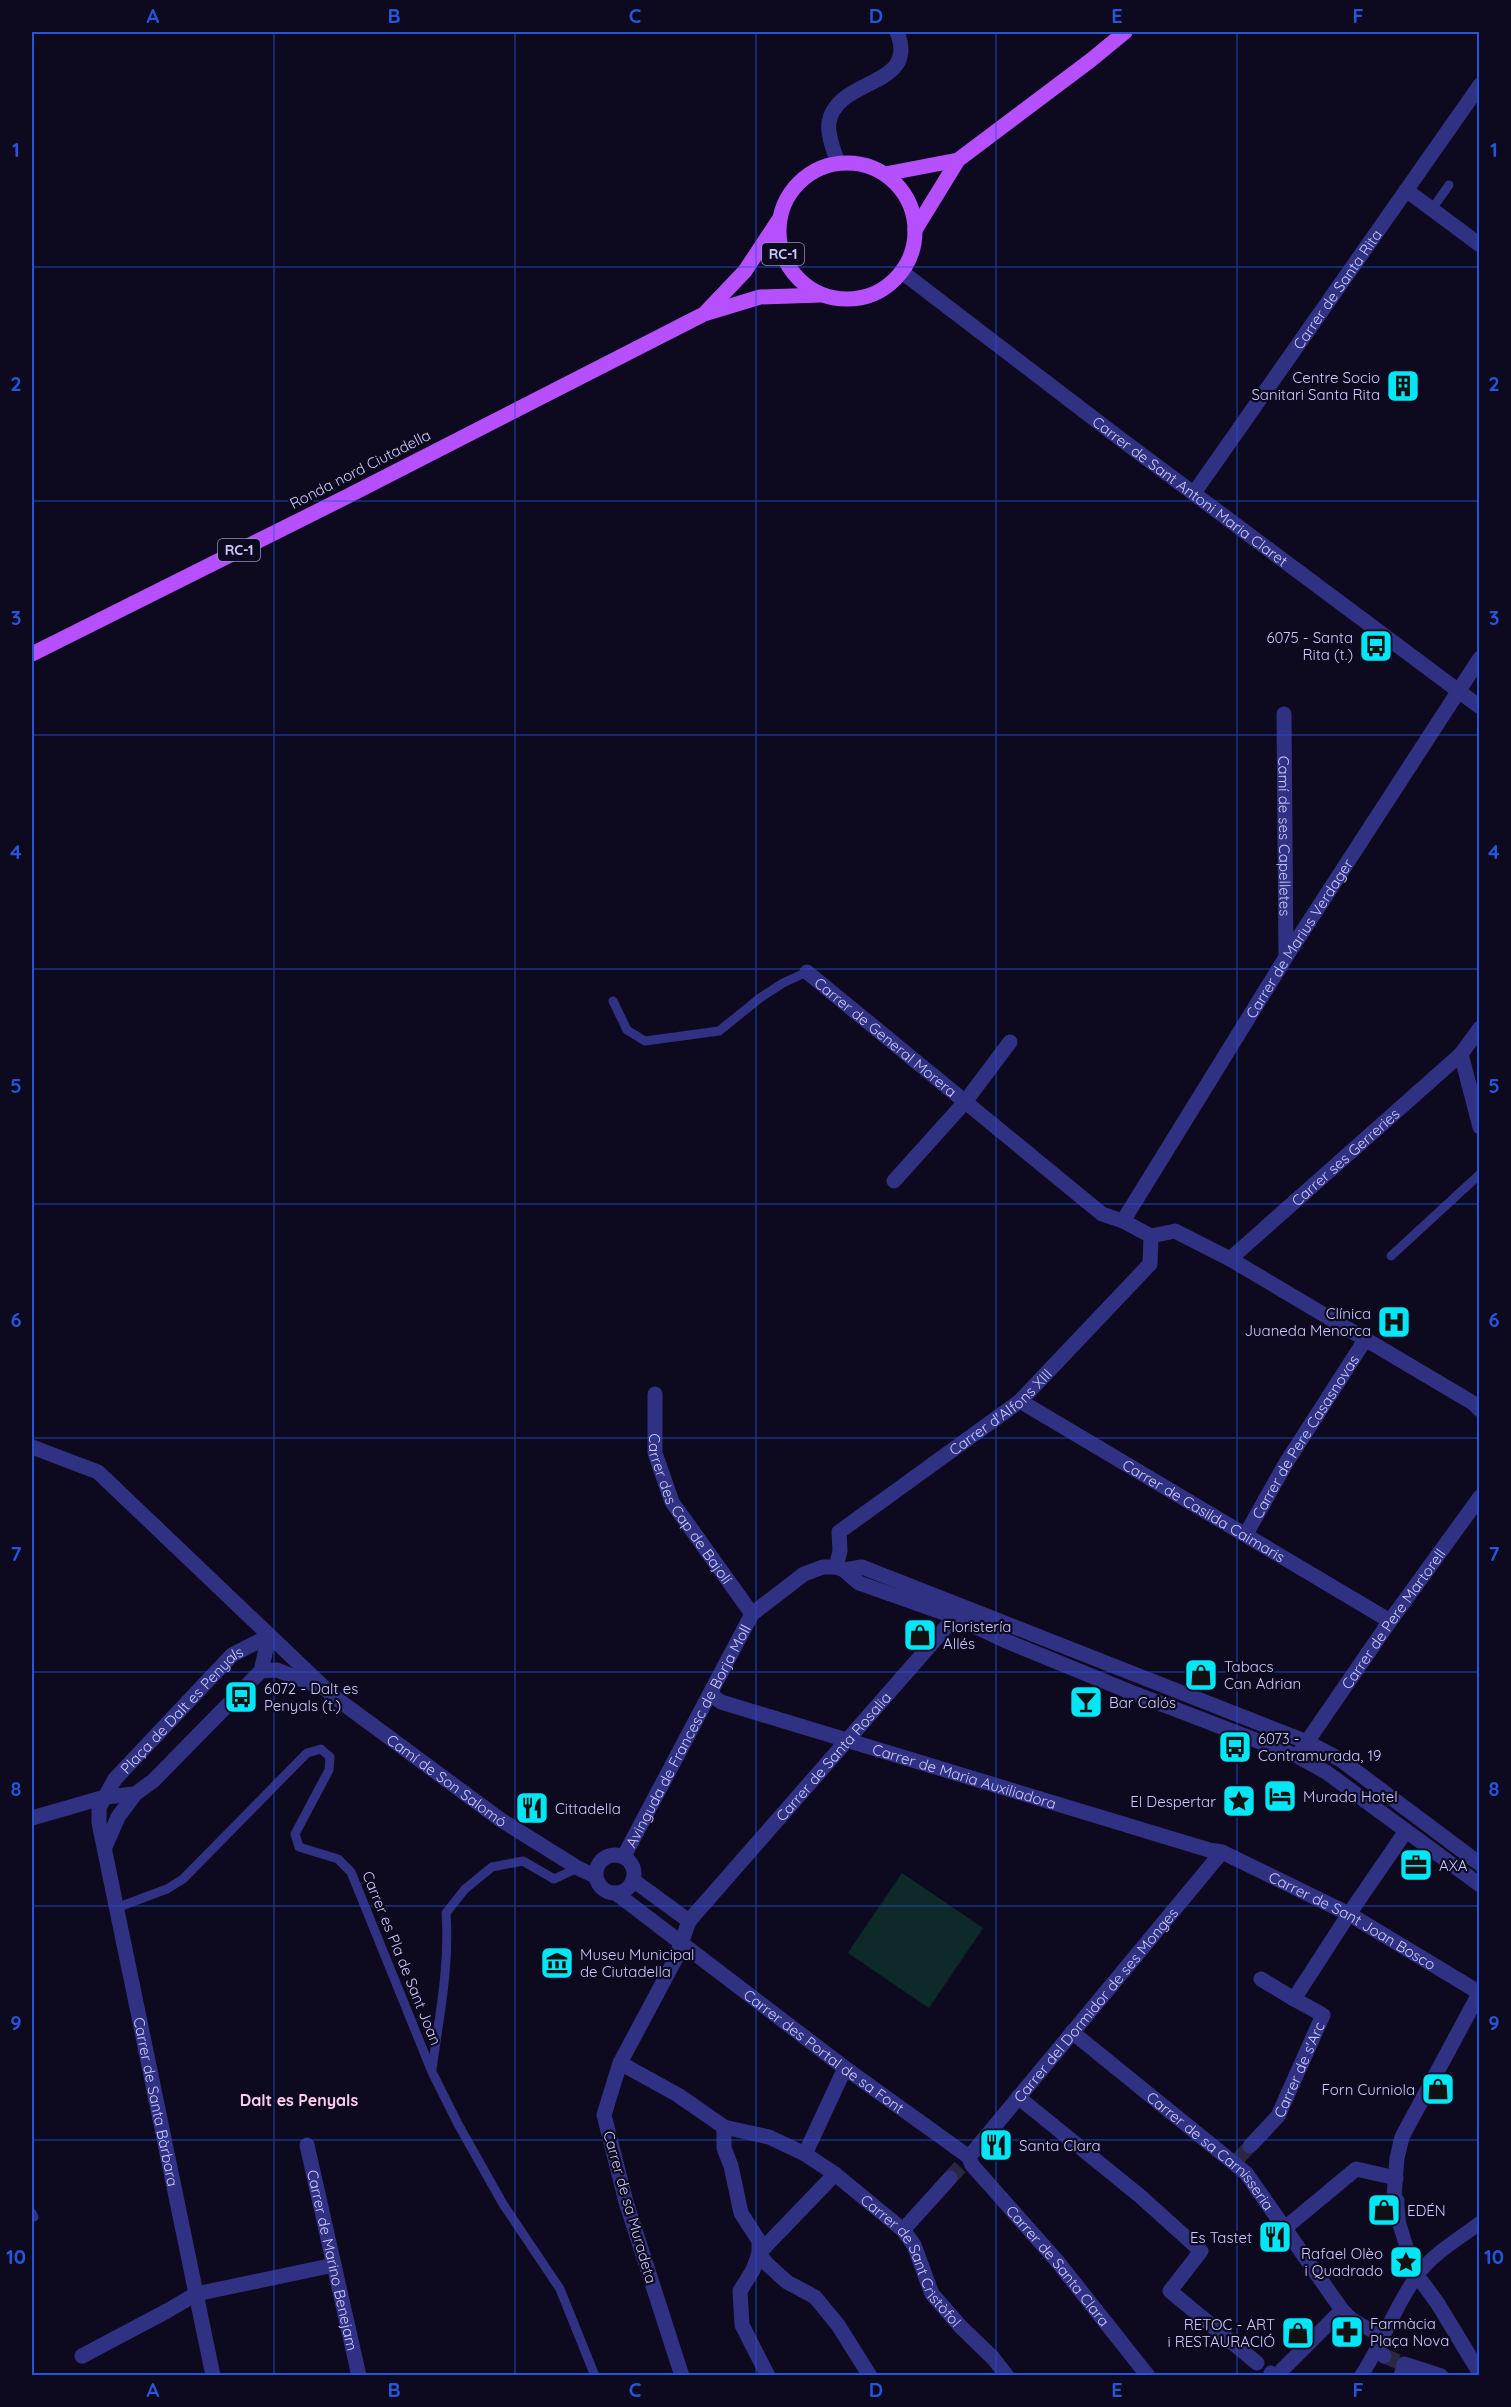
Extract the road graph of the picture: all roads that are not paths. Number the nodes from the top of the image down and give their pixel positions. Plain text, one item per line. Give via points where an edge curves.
1 (897, 32) edge
2 (1125, 32) edge
3 (1479, 84) edge
4 (958, 160) junction
5 (838, 163) junction
6 (885, 174) junction
7 (1449, 185) dead end
8 (1406, 190) junction
9 (1432, 209) junction
10 (780, 218) junction
11 (915, 230) junction
12 (1479, 244) edge
13 (902, 272) junction
14 (821, 295) junction
15 (704, 314) junction
16 (1194, 494) junction
17 (32, 654) edge
18 (1479, 658) edge
19 (1458, 691) junction
20 (1479, 707) edge
21 (1284, 714) dead end
22 (1286, 957) junction
23 (807, 972) joint
24 (612, 1001) dead end
25 (1479, 1029) edge
26 (1010, 1042) dead end
27 (1461, 1054) junction
28 (965, 1102) junction
29 (1479, 1127) edge
30 (1479, 1174) edge
31 (894, 1182) dead end
32 (1123, 1221) junction
33 (1151, 1236) junction
34 (1391, 1256) dead end
35 (1230, 1259) junction
36 (1365, 1340) junction
37 (655, 1394) dead end
38 (1020, 1401) junction
39 (1477, 1403) edge
40 (32, 1447) edge
41 (1479, 1497) edge
42 (1246, 1534) junction
43 (840, 1569) junction
44 (752, 1614) junction
45 (955, 1617) junction
46 (1390, 1620) junction
47 (1008, 1624) junction
48 (269, 1636) junction
49 (261, 1671) junction
50 (327, 1692) junction
51 (710, 1694) junction
52 (848, 1740) junction
53 (1307, 1742) junction
54 (1295, 1760) junction
55 (135, 1794) junction
56 (105, 1797) junction
57 (32, 1818) edge
58 (1416, 1818) junction
59 (1406, 1831) junction
60 (105, 1847) junction
61 (1223, 1848) junction
62 (624, 1857) junction
63 (1479, 1864) edge
64 (578, 1868) junction
65 (595, 1876) junction
66 (633, 1880) junction
67 (1479, 1885) edge
68 (616, 1894) junction
69 (116, 1908) junction
70 (1349, 1914) junction
71 (689, 1921) junction
72 (680, 1944) junction
73 (1261, 1979) dead end
74 (1479, 1993) edge
75 (1294, 1999) junction
76 (1072, 2032) junction
77 (620, 2063) junction
78 (845, 2068) junction
79 (432, 2072) junction
80 (1018, 2097) junction
81 (724, 2127) junction
82 (307, 2145) dead end
83 (1250, 2146) tunnel mouth
84 (805, 2154) junction
85 (969, 2157) junction
86 (835, 2174) junction
87 (950, 2178) tunnel mouth
88 (1396, 2178) junction
89 (1396, 2201) joint
90 (1479, 2223) edge
91 (1285, 2228) junction
92 (903, 2230) junction
93 (759, 2253) junction
94 (334, 2265) junction
95 (1421, 2276) junction
96 (196, 2294) junction
97 (1346, 2314) junction
98 (1382, 2348) junction
99 (82, 2356) dead end
100 (1257, 2364) dead end
101 (1402, 2367) tunnel mouth
102 (1477, 2372) edge
103 (1275, 2374) edge
104 (213, 2376) edge
105 (359, 2376) edge
106 (595, 2376) edge
107 (682, 2376) edge
108 (768, 2376) edge
109 (870, 2376) edge
110 (1007, 2376) edge
111 (1148, 2376) edge
112 (1361, 2376) edge
113 (1441, 2376) edge

1 - 5 street via 902,53 899,63 833,110 829,124
2 - 4 main road, RC-1
3 - 8 street, Carrer de Santa Rita
4 - 6 main road, RC-1
4 - 11 main road, RC-1
5 - 6 main road, RC-1 via 854,163
5 - 10 main road, RC-1 via 817,169 800,181 787,198
6 - 11 main road, RC-1 via 901,189 912,208
7 - 9 lane
8 - 9 street
8 - 16 street, Carrer de Santa Rita
9 - 12 street
10 - 14 main road, RC-1 via 779,242 786,264 801,283
10 - 15 main road, RC-1 via 745,271
11 - 13 main road, RC-1
13 - 14 main road, RC-1 via 886,288 865,297 843,300
13 - 16 street, Carrer de Sant Antoni Maria Claret
14 - 15 main road, RC-1 via 760,297
15 - 17 main road, Ronda nord Ciutadella / RC-1
16 - 19 street, Carrer de Sant Antoni Maria Claret
18 - 19 street, Carrer de Marius Verdager
19 - 20 street, Carrer de Sant Antoni Maria Claret
19 - 22 street, Carrer de Marius Verdager
21 - 22 street, Camí de ses Capelletes
22 - 32 street, Carrer de Marius Verdager
23 - 24 lane via 760,998 719,1031 645,1041 627,1030
23 - 28 street, Carrer de General Morera
25 - 27 street, Carrer ses Gerreries
26 - 28 street, Carrer de General Morera
27 - 29 street
27 - 35 street, Carrer ses Gerreries
28 - 31 street, Carrer de General Morera
28 - 32 street, Carrer de General Morera via 1102,1214
30 - 34 lane
32 - 33 street, Carrer de General Morera
33 - 35 street via 1175,1231
33 - 38 street, Carrer d'Alfons XIII via 1150,1264
35 - 36 street
36 - 39 street
36 - 42 street, Carrer de Pere Casasnovas
37 - 44 street, Carrer des Cap de Bajolí via 655,1453 672,1502
38 - 42 street, Carrer de Casilda Caimaris
38 - 43 street, Carrer d'Alfons XIII via 838,1532
40 - 48 street via 98,1472
41 - 46 street, Carrer de Pere Martorell
42 - 46 street, Carrer de Casilda Caimaris
43 - 44 street, Avinguda de Francesc de Borja Moll via 823,1567 804,1574
43 - 45 street via 859,1583
43 - 47 street, Avinguda de Francesc de Borja Moll via 862,1567
44 - 51 street, Avinguda de Francesc de Borja Moll
45 - 47 street via 958,1614 993,1630
45 - 52 street, Carrer de Santa Rosalia
45 - 54 street
46 - 53 street, Carrer de Pere Martorell
47 - 53 street, Avinguda de Francesc de Borja Moll
48 - 49 street, Plaça de Dalt es Penyals
48 - 50 street
48 - 56 street, Plaça de Dalt es Penyals via 232,1655 115,1779
49 - 50 street, Plaça de Dalt es Penyals via 277,1670
49 - 55 street, Plaça de Dalt es Penyals via 153,1781
50 - 64 street, Camí de Son Salomó via 501,1820
51 - 52 street, Carrer de Maria Auxiliadora via 721,1702
51 - 62 street, Avinguda de Francesc de Borja Moll
52 - 61 street, Carrer de Maria Auxiliadora via 1209,1850
52 - 71 street, Carrer de Santa Rosalia
53 - 54 street, Carrer de Pere Martorell
53 - 58 street, Avinguda de Francesc de Borja Moll via 1341,1760
54 - 59 street via 1326,1772
55 - 56 street, Plaça de Dalt es Penyals
55 - 60 street, Plaça de Dalt es Penyals via 118,1817
56 - 57 street
56 - 60 street, Plaça de Dalt es Penyals via 99,1808
58 - 59 street
58 - 63 street, Avinguda de Francesc de Borja Moll
59 - 67 street
59 - 70 street
60 - 69 street, Plaça de Dalt es Penyals
61 - 70 street, Carrer de Sant Joan Bosco
61 - 76 street, Carrer del Dormidor de ses Monges
62 - 65 street via 605,1857
62 - 66 street via 633,1866
64 - 65 street, Camí de Son Salomó
64 - 79 lane via 554,1879 523,1861 492,1867 465,1889 446,1913 445,1971
65 - 68 street via 600,1887
66 - 68 street via 626,1890
66 - 71 street
68 - 72 street, Carrer des Portal de sa Font
69 - 79 lane, Carrer es Pla de Sant Joan via 183,1879 307,1753 321,1749 330,1757 329,1770 295,1834 299,1847 338,1859 351,1872
69 - 96 street, Carrer de Santa Bàrbara
70 - 74 street, Carrer de Sant Joan Bosco
70 - 75 street
71 - 72 street, Carrer de Santa Rosalia
72 - 77 street, Carrer de sa Muradeta
72 - 78 street, Carrer des Portal de sa Font
73 - 75 street, Carrer de s'Arc
74 - 88 street via 1402,2137
75 - 83 street, Carrer de s'Arc via 1323,2015 1278,2115
76 - 80 street, Carrer del Dormidor de ses Monges
76 - 91 street, Carrer de sa Carnisseria via 1236,2160
77 - 81 street via 678,2095
77 - 107 street, Carrer de sa Muradeta via 604,2115 626,2202
78 - 84 street
78 - 85 street, Carrer des Portal de sa Font
79 - 106 lane, Carrer es Pla de Sant Joan via 503,2204 560,2289
80 - 85 street, Carrer del Dormidor de ses Monges
80 - 100 street via 1201,2251 1170,2291
81 - 84 street, Carrer de Sant Cristòfol via 769,2136
81 - 93 street via 724,2148 732,2166 741,2213 759,2241
82 - 94 street, Carrer de Marino Benejam
84 - 86 street, Carrer de Sant Cristòfol
85 - 111 street, Carrer de Santa Clara
86 - 92 street, Carrer de Sant Cristòfol
86 - 93 street
87 - 92 street
88 - 89 street
88 - 91 street via 1356,2169
89 - 95 street via 1400,2223
90 - 95 street
91 - 97 street, Carrer de sa Carnisseria
92 - 110 street, Carrer de Sant Cristòfol via 914,2245 932,2294
93 - 108 street via 741,2291 742,2325
93 - 109 street via 787,2282 815,2297
94 - 96 street
94 - 105 street, Carrer de Marino Benejam
95 - 98 street
95 - 102 street
96 - 99 street
96 - 104 street, Carrer de Santa Bàrbara
97 - 98 street
97 - 103 street
98 - 112 street
101 - 113 street

